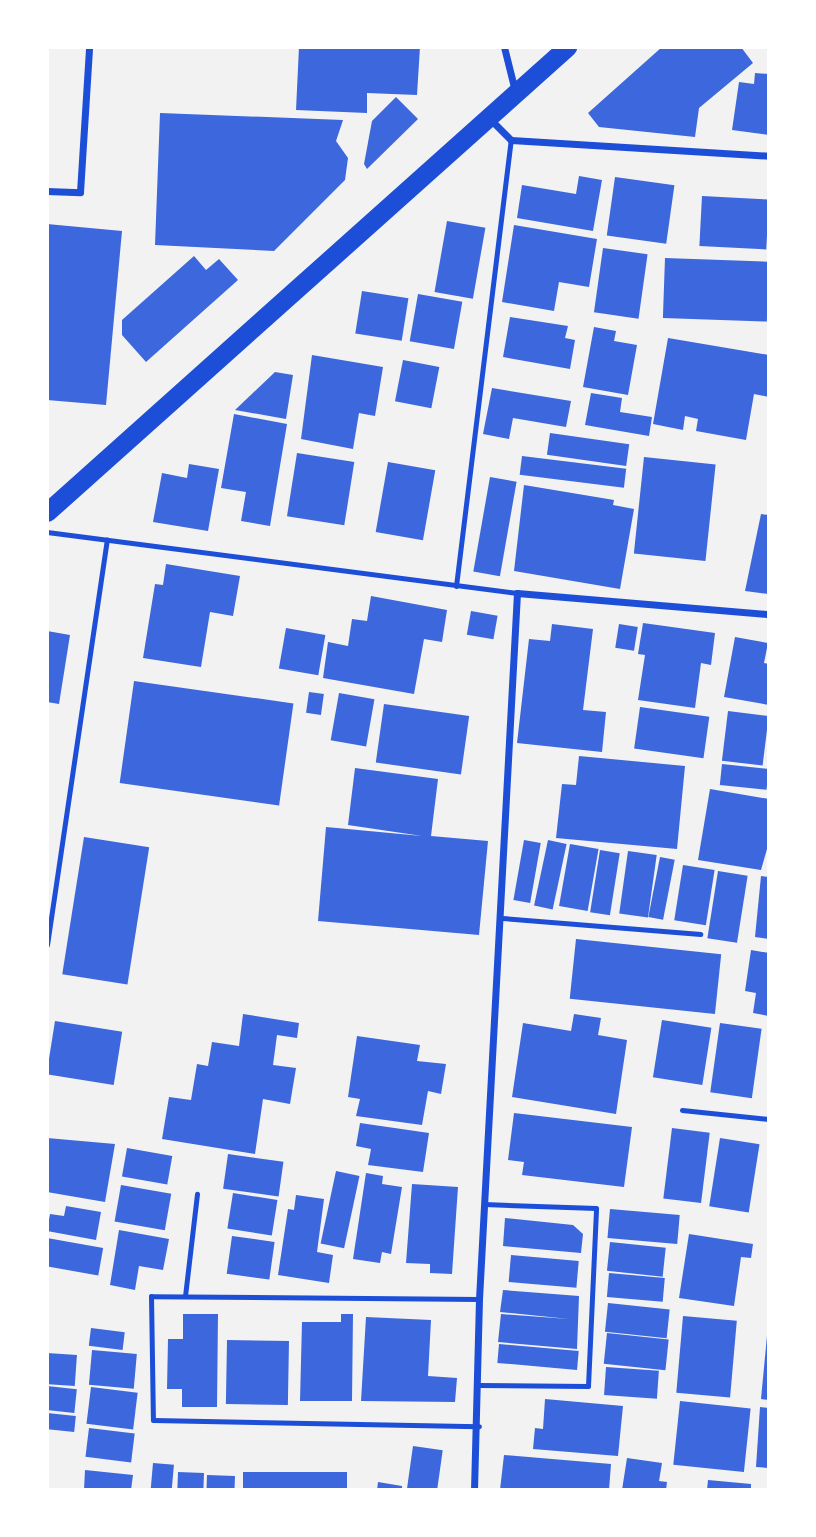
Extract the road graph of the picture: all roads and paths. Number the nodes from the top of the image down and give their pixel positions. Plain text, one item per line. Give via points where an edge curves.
1 (89, 47) edge
2 (504, 47) edge
3 (567, 47) edge
4 (516, 93) junction
5 (490, 119) junction
6 (511, 140) junction
7 (769, 156) edge
8 (47, 191) edge
9 (47, 512) edge
10 (47, 532) edge
11 (107, 539) junction
12 (456, 586) junction
13 (517, 593) junction
14 (769, 614) edge
15 (502, 918) junction
16 (700, 934) dead end
17 (47, 945) edge
18 (682, 1110) dead end
19 (769, 1119) edge
20 (197, 1194) dead end
21 (484, 1205) junction
22 (185, 1296) junction
23 (479, 1299) junction
24 (478, 1385) junction
25 (479, 1426) junction
26 (474, 1490) edge

1 - 8 street via 80,192
2 - 4 street
3 - 4 highway
4 - 5 highway
5 - 6 street
5 - 9 highway
6 - 7 street
6 - 12 lane
10 - 11 lane
11 - 12 lane
11 - 17 lane
12 - 13 lane
13 - 14 street
13 - 15 street
15 - 16 lane
15 - 21 street
18 - 19 lane
20 - 22 lane
21 - 23 street
21 - 24 lane via 596,1208 588,1386
22 - 23 lane
22 - 25 lane via 151,1296 153,1420
23 - 24 street
24 - 25 street
25 - 26 street

